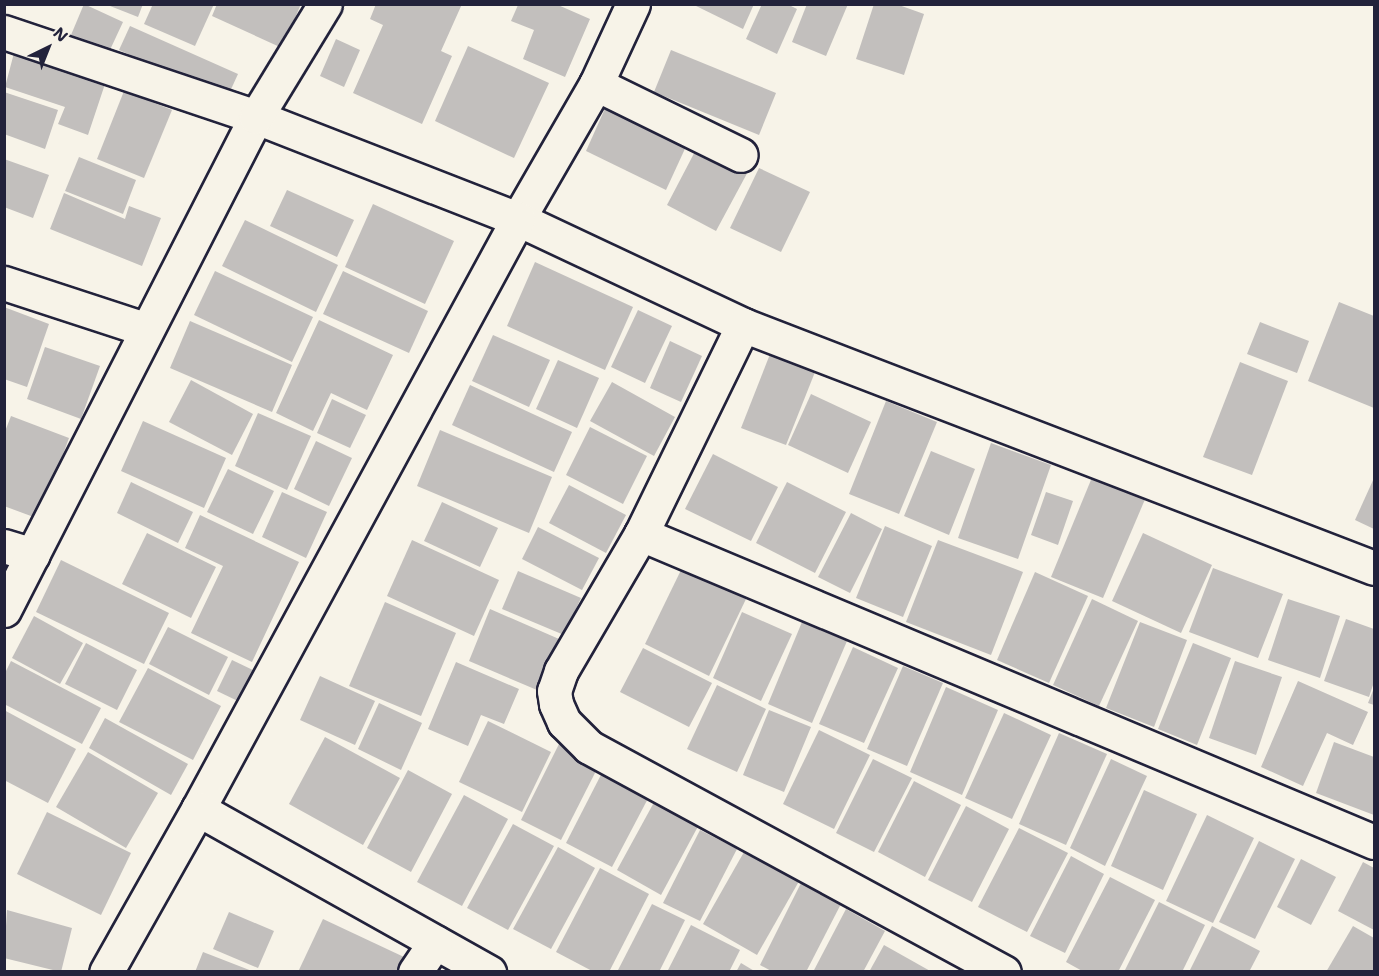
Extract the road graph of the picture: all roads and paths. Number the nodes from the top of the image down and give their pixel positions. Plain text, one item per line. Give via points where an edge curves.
1 (325, 4) edge
2 (633, 4) edge
3 (4, 32) edge
4 (596, 84) junction
5 (256, 117) junction
6 (741, 155) dead end
7 (518, 219) junction
8 (4, 283) edge
9 (743, 325) junction
10 (145, 329) junction
11 (641, 534) junction
12 (19, 551) edge
13 (1374, 568) edge
14 (4, 609) edge
15 (198, 809) junction
16 (1374, 842) edge
17 (435, 942) junction
18 (106, 972) edge
19 (415, 972) edge
20 (489, 972) edge
21 (1004, 972) edge

1 - 5 street
2 - 4 street
3 - 5 street
4 - 6 street
4 - 7 street
5 - 7 street
5 - 10 street
7 - 9 street
7 - 15 street
8 - 10 street
9 - 11 street
9 - 13 street
10 - 12 street
11 - 16 street
11 - 21 street via 561,671 554,691 564,722 590,747
12 - 14 street
15 - 17 street
15 - 18 street
17 - 19 street
17 - 20 street

